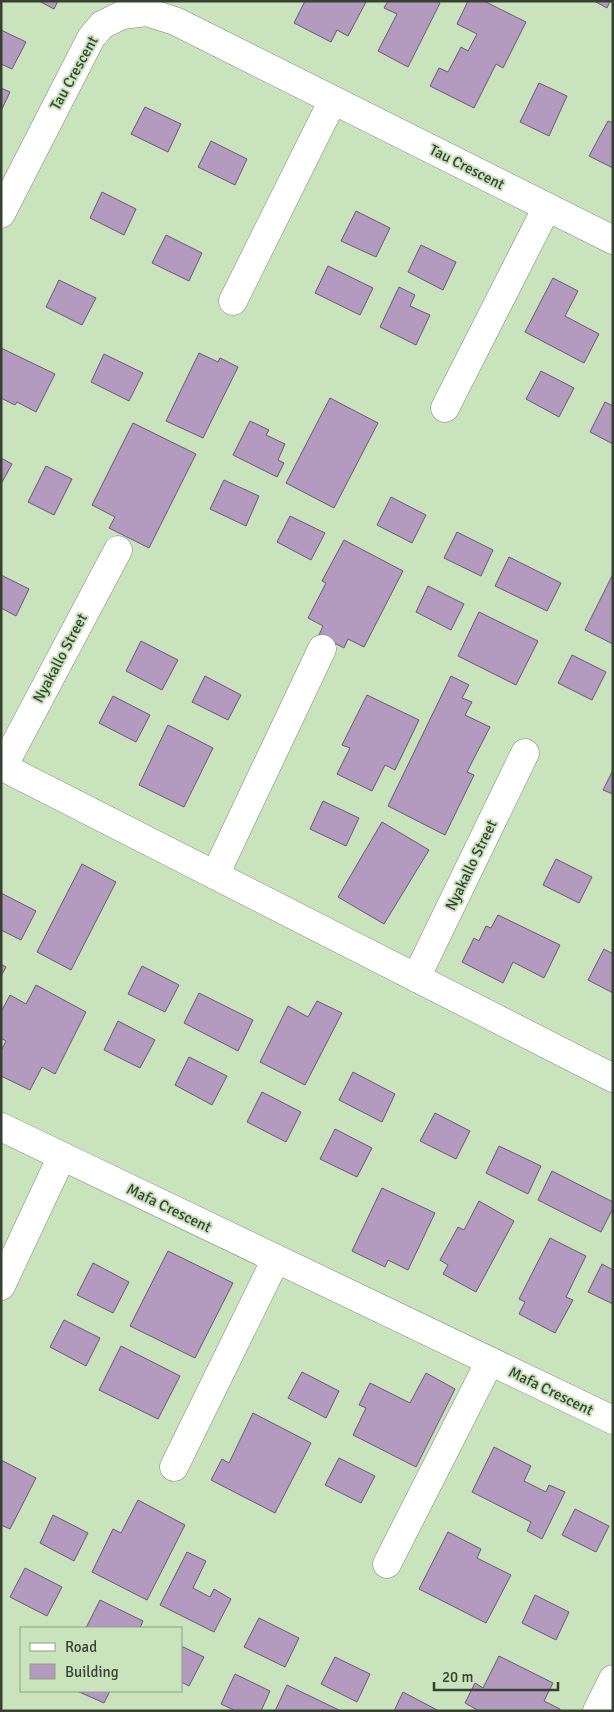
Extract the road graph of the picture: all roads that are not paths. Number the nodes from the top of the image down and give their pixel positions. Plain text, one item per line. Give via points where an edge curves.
1 (333, 100) junction
2 (547, 207) junction
3 (1, 214) edge
4 (613, 240) edge
5 (233, 301) dead end
6 (444, 408) dead end
7 (118, 550) dead end
8 (322, 649) dead end
9 (525, 753) dead end
10 (2, 766) edge
11 (215, 875) junction
12 (416, 978) junction
13 (613, 1078) edge
14 (1, 1127) edge
15 (62, 1156) junction
16 (276, 1259) junction
17 (1, 1286) edge
18 (490, 1361) junction
19 (613, 1420) edge
20 (174, 1467) dead end
21 (387, 1564) dead end
22 (613, 1679) edge
23 (597, 1711) edge

1 - 2 street, Tau Crescent
1 - 3 street, Tau Crescent via 174,21 146,12 122,15 102,25 90,38
1 - 5 street
2 - 4 street, Tau Crescent
2 - 6 street
7 - 10 street, Nyakallo Street
8 - 11 street
9 - 12 street, Nyakallo Street
10 - 11 street, Nyakallo Street
11 - 12 street, Nyakallo Street
12 - 13 street, Nyakallo Street
14 - 15 street, Mafa Crescent
15 - 16 street, Mafa Crescent
15 - 17 street
16 - 18 street, Mafa Crescent
16 - 20 street
18 - 19 street, Mafa Crescent
18 - 21 street, Mafa Crescent
22 - 23 street

